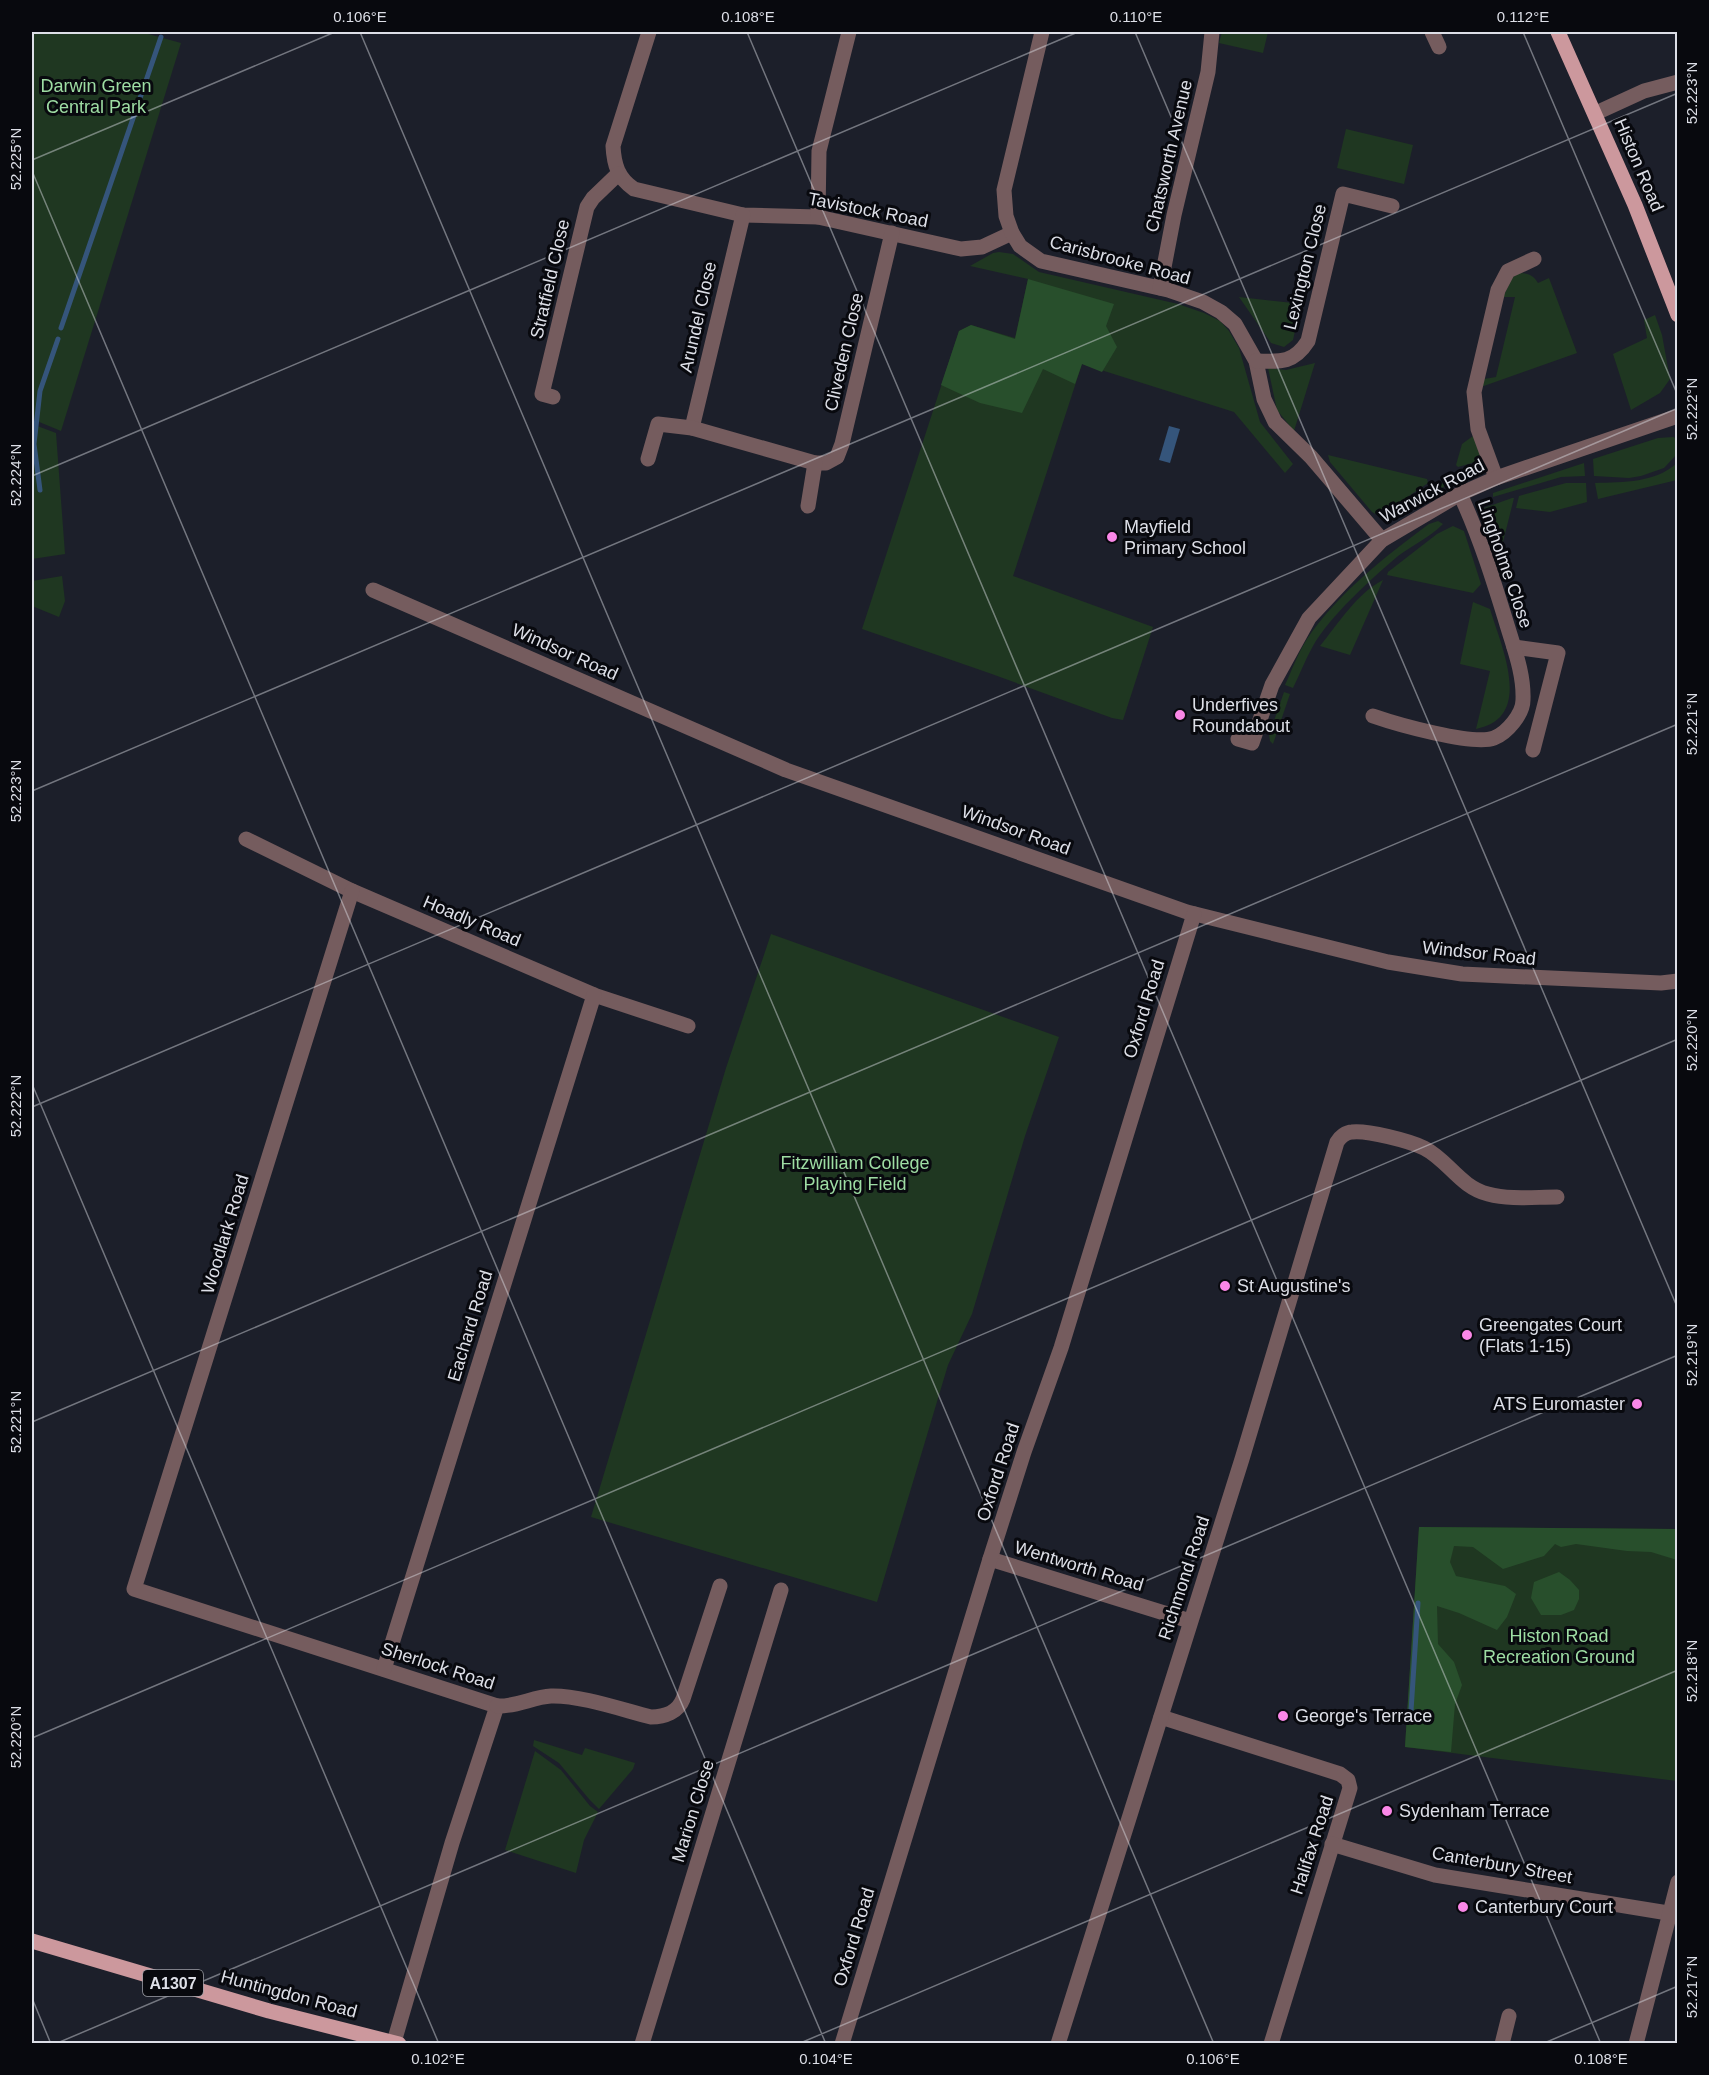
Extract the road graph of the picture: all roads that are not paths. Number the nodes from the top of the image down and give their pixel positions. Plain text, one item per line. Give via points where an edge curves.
1 (649, 32) edge
2 (849, 32) edge
3 (1042, 32) edge
4 (1212, 32) edge
5 (1432, 32) edge
6 (1558, 32) edge
7 (1439, 47) dead end
8 (1677, 81) edge
9 (1596, 113) junction
10 (618, 174) junction
11 (1392, 206) dead end
12 (743, 215) junction
13 (818, 217) junction
14 (892, 233) junction
15 (1012, 233) junction
16 (1534, 260) dead end
17 (1160, 288) junction
18 (1677, 315) edge
19 (1256, 361) junction
20 (553, 398) dead end
21 (1677, 416) edge
22 (692, 428) junction
23 (648, 459) dead end
24 (815, 463) junction
25 (1496, 478) junction
26 (1460, 494) junction
27 (808, 506) dead end
28 (1382, 540) junction
29 (373, 590) dead end
30 (1514, 647) junction
31 (1373, 716) dead end
32 (1238, 739) dead end
33 (1533, 750) dead end
34 (246, 839) dead end
35 (352, 891) junction
36 (1194, 914) junction
37 (1677, 981) edge
38 (594, 995) junction
39 (688, 1026) dead end
40 (1557, 1197) dead end
41 (990, 1559) junction
42 (720, 1586) dead end
43 (134, 1589) joint
44 (782, 1590) dead end
45 (1191, 1621) junction
46 (384, 1669) junction
47 (497, 1706) junction
48 (1161, 1717) junction
49 (1332, 1844) junction
50 (1677, 1884) edge
51 (1668, 1913) junction
52 (32, 1941) edge
53 (1509, 2016) dead end
54 (375, 2040) edge
55 (396, 2043) edge
56 (642, 2043) edge
57 (842, 2043) edge
58 (1058, 2043) edge
59 (1271, 2043) edge
60 (1502, 2043) edge
61 (1636, 2043) edge

1 - 10 street via 613,146
2 - 13 street via 819,151
3 - 15 street, Carisbrooke Road via 1004,190
4 - 17 street, Chatsworth Avenue via 1208,72
5 - 7 street
6 - 9 main road, Histon Road
8 - 9 street
9 - 18 main road, Histon Road
10 - 12 street, Tavistock Road via 634,189
10 - 20 street, Stratfield Close via 587,207 542,394
11 - 19 street, Lexington Close via 1343,194 1308,340 1291,359
12 - 13 street, Tavistock Road
12 - 22 street, Arundel Close
13 - 14 street, Tavistock Road
14 - 15 street, Tavistock Road via 961,249 982,247
14 - 24 street, Cliveden Close via 842,444 837,457
15 - 17 street, Carisbrooke Road via 1020,246 1041,261
16 - 25 street via 1508,271 1498,290 1474,392 1478,429
17 - 19 street, Carisbrooke Road via 1221,312 1235,324
19 - 28 street, Carisbrooke Road via 1264,399 1275,422 1311,457
21 - 25 street, Warwick Road
22 - 23 street via 658,424
22 - 24 street
24 - 27 street
25 - 26 street, Warwick Road
26 - 28 street, Warwick Road
26 - 30 street, Lingholme Close via 1479,535
28 - 32 street, Warwick Road via 1309,618 1272,685 1252,742
29 - 36 street, Windsor Road via 786,770
30 - 31 street, Lingholme Close via 1524,702 1509,728 1493,738 1465,739
30 - 33 street, Lingholme Close via 1558,653
34 - 35 street, Hoadly Road
35 - 38 street, Hoadly Road
35 - 43 street, Woodlark Road
36 - 37 street, Windsor Road via 1388,962 1462,974
36 - 41 street, Oxford Road via 1060,1348
38 - 39 street, Hoadly Road
38 - 46 street, Eachard Road
40 - 45 street, Richmond Road via 1487,1194 1461,1180 1425,1149 1388,1137 1353,1131 1337,1142
41 - 45 street, Wentworth Road
41 - 57 street, Oxford Road
42 - 47 street via 681,1705 670,1713 651,1718 559,1696
43 - 46 street, Sherlock Road
44 - 56 street, Marion Close
45 - 48 street, Richmond Road
46 - 47 street, Sherlock Road
47 - 55 street, Sherlock Road via 452,1843
48 - 49 street, Halifax Road via 1340,1774 1348,1780 1350,1788
48 - 58 street, Richmond Road
49 - 51 street, Canterbury Street via 1435,1875
49 - 59 street, Halifax Road
50 - 51 street
51 - 61 street
52 - 54 main road, Huntingdon Road / A1307
53 - 60 street
54 - 55 main road, Huntingdon Road / A1307

